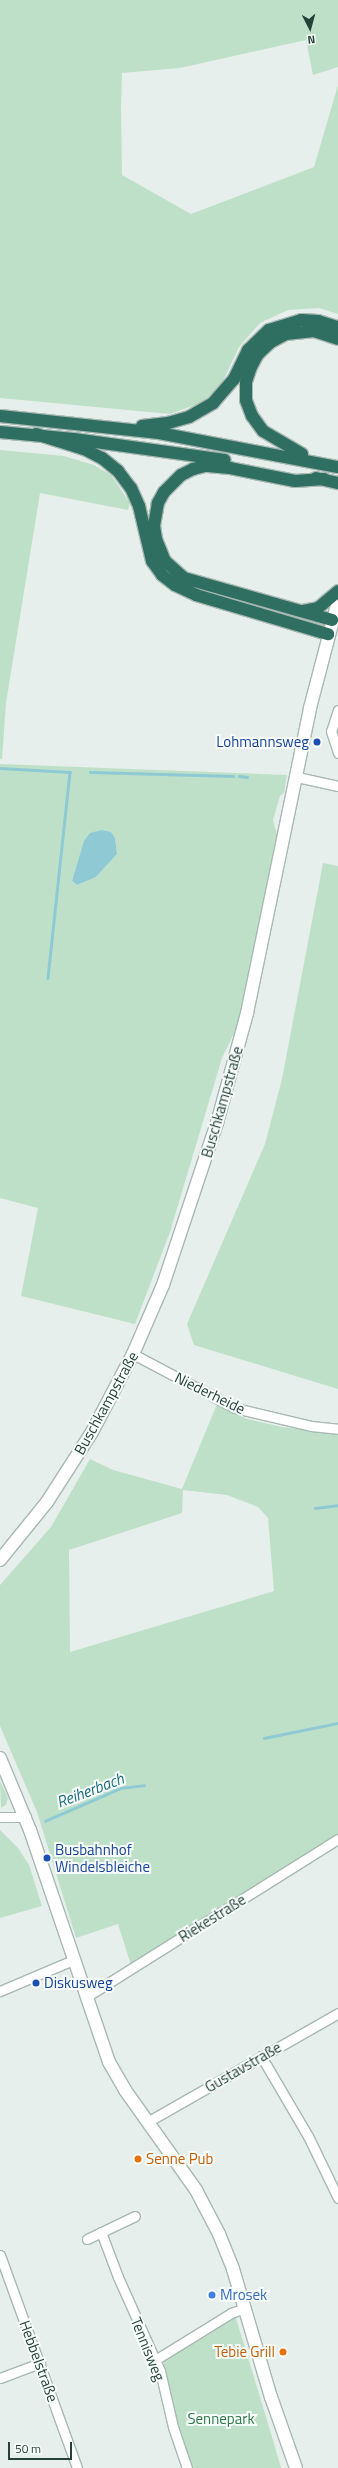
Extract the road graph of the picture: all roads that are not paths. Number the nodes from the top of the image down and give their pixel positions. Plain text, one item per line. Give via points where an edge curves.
1 (338, 327) edge
2 (338, 339) edge
3 (0, 416) edge
4 (118, 428) junction
5 (0, 432) edge
6 (36, 434) junction
7 (321, 462) junction
8 (338, 467) edge
9 (324, 479) junction
10 (338, 483) edge
11 (338, 591) edge
12 (338, 601) edge
13 (299, 612) junction
14 (332, 620) junction
15 (328, 634) junction
16 (338, 710) edge
17 (338, 753) edge
18 (296, 777) junction
19 (338, 786) edge
20 (133, 1354) junction
21 (338, 1429) edge
22 (0, 1560) edge
23 (0, 1758) edge
24 (0, 1817) edge
25 (26, 1818) junction
26 (338, 1839) edge
27 (73, 1960) junction
28 (0, 1991) edge
29 (86, 1997) junction
30 (338, 2013) edge
31 (261, 2056) junction
32 (149, 2122) junction
33 (338, 2198) edge
34 (135, 2216) dead end
35 (101, 2232) junction
36 (86, 2239) dead end
37 (0, 2255) edge
38 (245, 2308) junction
39 (154, 2360) junction
40 (40, 2363) junction
41 (0, 2378) edge
42 (77, 2468) edge
43 (187, 2468) edge
44 (296, 2468) edge

1 - 4 highway via 318,320 301,320 269,330 248,350 225,391 201,412 168,423
2 - 7 highway via 314,331 286,334 271,342 258,354 246,382 246,400 252,416 263,431 288,447
3 - 4 highway
4 - 7 highway
5 - 6 highway
6 - 9 highway via 160,450
6 - 15 highway via 84,449 102,458 118,471 131,488 139,506 152,561 162,575 174,585 196,595
7 - 8 highway
9 - 10 highway
9 - 13 highway via 295,481 230,468 205,466 181,475 171,484 158,503 155,513 154,526 159,549 165,561 184,578
11 - 13 highway via 318,608
12 - 14 main road, Buschkampstraße
13 - 14 highway
14 - 15 main road, Buschkampstraße
15 - 18 main road, Buschkampstraße
16 - 17 street via 331,731
18 - 19 street
18 - 20 main road, Buschkampstraße via 247,1013 217,1123 163,1285
20 - 21 street, Niederheide via 235,1408 311,1426
20 - 22 main road, Buschkampstraße via 92,1432 51,1496
23 - 25 main road
24 - 25 street
25 - 27 main road
26 - 29 street, Riekestraße
27 - 28 street
27 - 29 main road
29 - 32 main road via 112,2068
30 - 31 street, Gustavstraße
31 - 32 street, Gustavstraße
31 - 33 street via 308,2136
32 - 38 main road via 205,2205 229,2259
34 - 35 street
35 - 36 street
35 - 39 street, Tennisweg
37 - 40 street, Hebbelstraße
38 - 39 street via 231,2313
38 - 44 main road via 271,2397
39 - 43 street, Tennisweg via 160,2371 173,2427
40 - 41 street
40 - 42 street, Hebbelstraße

